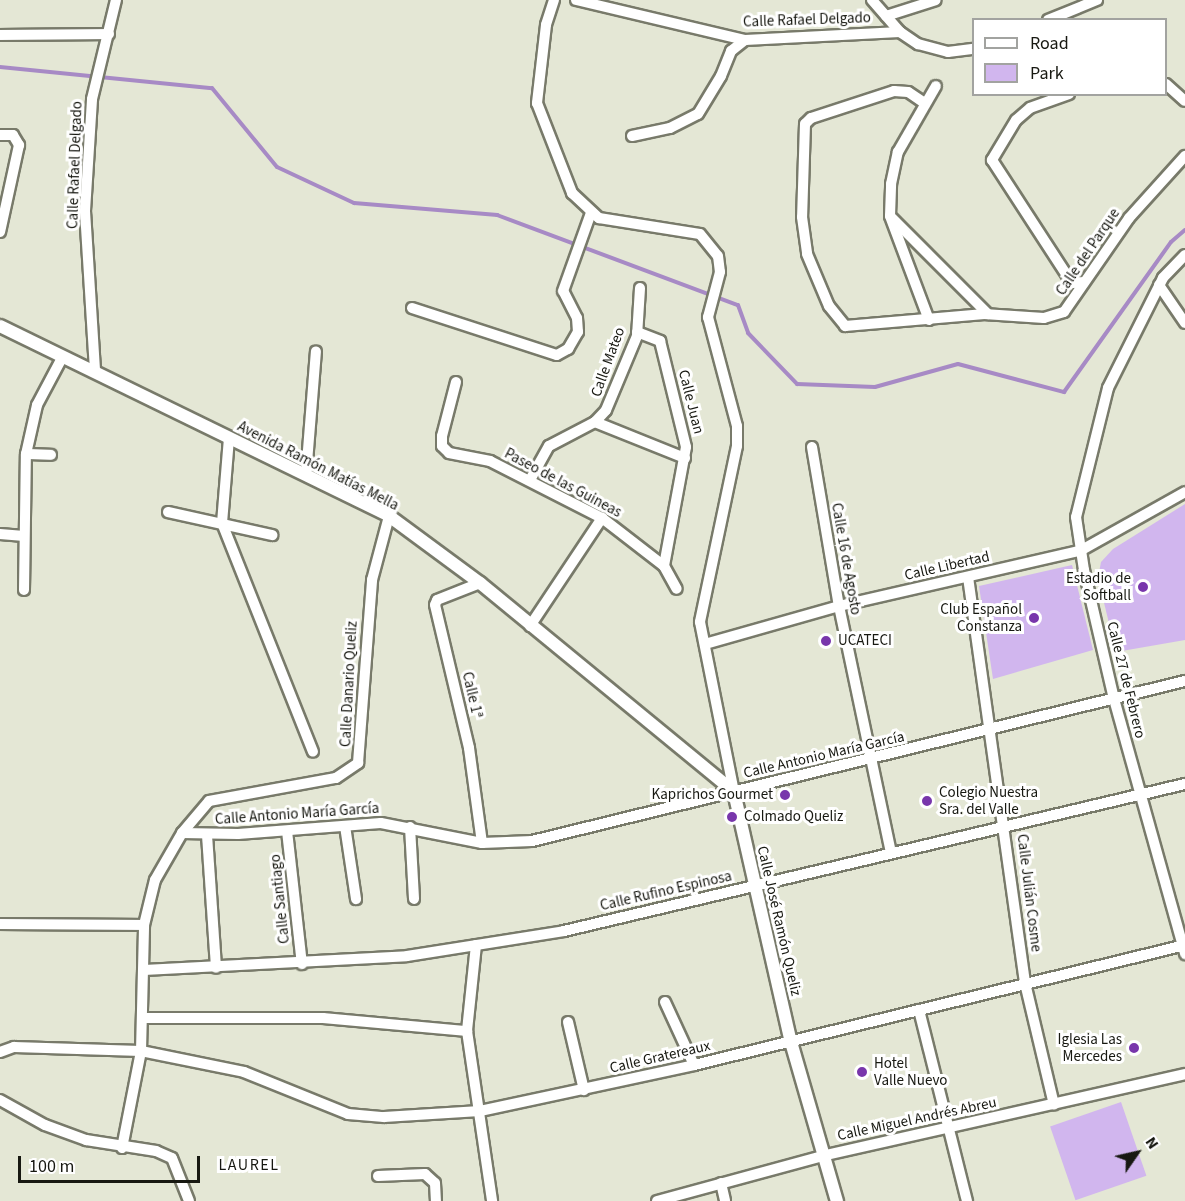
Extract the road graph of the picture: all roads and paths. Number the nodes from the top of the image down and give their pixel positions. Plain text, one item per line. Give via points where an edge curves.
1 (116, 0) edge
2 (554, 0) edge
3 (576, 0) edge
4 (872, 0) edge
5 (936, 0) edge
6 (1097, 0) edge
7 (886, 16) junction
8 (1053, 18) edge
9 (900, 32) junction
10 (0, 34) edge
11 (109, 34) junction
12 (745, 40) junction
13 (972, 49) edge
14 (1167, 85) edge
15 (936, 86) dead end
16 (1063, 96) edge
17 (923, 102) junction
18 (1185, 102) edge
19 (0, 135) edge
20 (632, 136) dead end
21 (1185, 156) edge
22 (591, 213) junction
23 (890, 216) junction
24 (0, 232) edge
25 (1185, 255) edge
26 (1084, 282) junction
27 (1159, 285) junction
28 (640, 288) dead end
29 (412, 308) dead end
30 (988, 314) junction
31 (929, 320) junction
32 (1185, 323) edge
33 (0, 326) edge
34 (638, 332) junction
35 (316, 351) dead end
36 (63, 356) junction
37 (95, 370) junction
38 (456, 382) dead end
39 (595, 422) junction
40 (229, 438) junction
41 (812, 447) dead end
42 (26, 454) junction
43 (51, 455) dead end
44 (685, 458) junction
45 (306, 475) junction
46 (530, 480) junction
47 (1185, 492) edge
48 (168, 512) dead end
49 (389, 516) junction
50 (602, 518) junction
51 (222, 523) junction
52 (0, 534) edge
53 (272, 535) dead end
54 (24, 536) junction
55 (1080, 551) junction
56 (664, 566) junction
57 (968, 577) junction
58 (480, 582) junction
59 (677, 589) dead end
60 (24, 590) dead end
61 (839, 606) junction
62 (530, 626) junction
63 (705, 644) junction
64 (1185, 681) edge
65 (1114, 699) junction
66 (991, 731) junction
67 (313, 752) dead end
68 (873, 759) junction
69 (1185, 784) edge
70 (734, 792) junction
71 (1142, 794) junction
72 (1005, 825) junction
73 (345, 826) junction
74 (410, 827) junction
75 (287, 831) junction
76 (182, 833) junction
77 (207, 835) junction
78 (482, 843) junction
79 (891, 853) junction
80 (755, 886) junction
81 (356, 899) dead end
82 (414, 899) dead end
83 (0, 924) edge
84 (144, 925) junction
85 (476, 945) junction
86 (1185, 948) edge
87 (302, 964) junction
88 (216, 968) junction
89 (144, 970) junction
90 (1025, 983) junction
91 (665, 1002) dead end
92 (920, 1010) junction
93 (142, 1018) junction
94 (568, 1022) dead end
95 (467, 1031) junction
96 (791, 1042) junction
97 (141, 1051) junction
98 (0, 1052) edge
99 (694, 1065) junction
100 (1185, 1074) edge
101 (584, 1090) junction
102 (0, 1100) edge
103 (1054, 1105) junction
104 (480, 1111) junction
105 (948, 1128) junction
106 (122, 1148) junction
107 (826, 1155) junction
108 (378, 1176) dead end
109 (721, 1183) junction
110 (189, 1201) edge
111 (436, 1201) edge
112 (492, 1201) edge
113 (657, 1201) edge
114 (725, 1201) edge
115 (837, 1201) edge
116 (967, 1201) edge

1 - 11 street, Calle Rafael Delgado
2 - 22 street via 546,24 537,103 572,193
3 - 12 street, Calle Rafael Delgado
4 - 7 street
5 - 7 street
6 - 8 street
7 - 9 street
9 - 12 street, Calle Rafael Delgado
9 - 13 street via 918,44 948,52
10 - 11 street
11 - 37 street, Calle Rafael Delgado via 92,99 85,212
12 - 20 street via 731,51 698,114 670,128
14 - 18 street
15 - 17 street
16 - 26 street via 1030,108 1016,120 992,160 1072,283
17 - 23 street via 898,152
17 - 31 street, Calle del Parque via 908,92 894,91 811,118 805,124 802,217 807,254 841,323 850,327
19 - 24 street via 13,135 19,145
21 - 26 street, Calle del Parque via 1129,218
22 - 29 street via 563,291 577,318 578,332 568,349 557,356
22 - 63 street via 599,218 700,234 718,256 720,272 708,317 737,426 738,446 700,622
23 - 30 street
23 - 31 street
25 - 27 street, Calle 27 de Febrero
26 - 30 street, Calle del Parque via 1072,306 1053,317
27 - 32 street
27 - 55 street, Calle 27 de Febrero via 1108,388 1077,505
28 - 34 street, Calle Mateo
30 - 31 street, Calle del Parque
33 - 36 street, Avenida Ramón Matías Mella
34 - 39 street, Calle Mateo via 614,396
34 - 44 street, Calle Juan via 660,341 684,436
35 - 45 street
36 - 37 street, Avenida Ramón Matías Mella
36 - 42 street via 37,405
37 - 40 street, Avenida Ramón Matías Mella
38 - 46 street, Paseo de las Guineas via 442,446 449,453 490,461
39 - 44 street
39 - 46 street, Calle Mateo via 549,446
40 - 45 street, Avenida Ramón Matías Mella
40 - 51 street
41 - 61 street, Calle 16 de Agosto
42 - 43 street
42 - 54 street
44 - 56 street, Calle Juan
45 - 49 street, Avenida Ramón Matías Mella
46 - 50 street, Paseo de las Guineas
47 - 55 street, Calle Libertad
48 - 51 street
49 - 58 street, Avenida Ramón Matías Mella
49 - 76 street, Calle Danario Queliz via 372,580 357,763 336,778 209,801
50 - 56 street, Paseo de las Guineas
50 - 62 street
51 - 53 street
51 - 67 street
52 - 54 street
54 - 60 street
55 - 57 street, Calle Libertad
55 - 65 street, Calle 27 de Febrero
56 - 59 street, Paseo de las Guineas
57 - 61 street, Calle Libertad
57 - 66 street, Calle Julián Cosme
58 - 62 street, Avenida Ramón Matías Mella
58 - 78 street, Calle 1ª via 437,600 435,605 469,748
61 - 63 street, Calle Libertad
61 - 68 street, Calle 16 de Agosto
62 - 70 street, Avenida Ramón Matías Mella
63 - 70 street, Calle José Ramón Queliz
64 - 65 street, Calle Antonio María García
65 - 66 street, Calle Antonio María García
65 - 71 street, Calle 27 de Febrero
66 - 68 street, Calle Antonio María García
66 - 72 street, Calle Julián Cosme
68 - 70 street, Calle Antonio María García
68 - 79 street, Calle 16 de Agosto
69 - 71 street, Calle Rufino Espinosa
70 - 78 street, Calle Antonio María García via 532,841
70 - 80 street, Calle José Ramón Queliz
71 - 72 street, Calle Rufino Espinosa
71 - 86 street, Calle 27 de Febrero
72 - 79 street, Calle Rufino Espinosa
72 - 90 street, Calle Julián Cosme
73 - 74 street, Calle Antonio María García via 381,823
73 - 75 street, Calle Antonio María García
73 - 81 street
74 - 78 street, Calle Antonio María García
74 - 82 street
75 - 77 street, Calle Antonio María García
75 - 87 street, Calle Santiago
76 - 77 street, Calle Antonio María García
76 - 84 street, Calle Danario Queliz via 156,880
77 - 88 street
79 - 80 street, Calle Rufino Espinosa
80 - 85 street, Calle Rufino Espinosa via 564,931
80 - 96 street, Calle José Ramón Queliz
83 - 84 street
84 - 89 street, Calle Danario Queliz
85 - 87 street, Calle Rufino Espinosa via 407,956
85 - 95 street
86 - 90 street, Calle Gratereaux
87 - 88 street, Calle Rufino Espinosa
88 - 89 street, Calle Rufino Espinosa
89 - 93 street, Calle Danario Queliz
90 - 92 street, Calle Gratereaux
90 - 103 street, Calle Julián Cosme
91 - 99 street
92 - 96 street, Calle Gratereaux
92 - 105 street
93 - 95 street via 323,1018
93 - 97 street, Calle Danario Queliz
94 - 101 street
95 - 104 street
96 - 99 street, Calle Gratereaux
96 - 107 street, Calle José Ramón Queliz
97 - 98 street, Calle Gratereaux via 14,1047
97 - 104 street, Calle Gratereaux via 244,1072 348,1114 384,1117
97 - 106 street, Calle Danario Queliz
99 - 101 street, Calle Gratereaux
100 - 103 street, Calle Miguel Andrés Abreu
101 - 104 street, Calle Gratereaux
102 - 106 street via 45,1125
103 - 105 street, Calle Miguel Andrés Abreu
104 - 112 street
105 - 107 street, Calle Miguel Andrés Abreu
105 - 116 street
106 - 110 street via 156,1151 172,1158
107 - 109 street, Calle Miguel Andrés Abreu
107 - 115 street, Calle José Ramón Queliz
108 - 111 street via 425,1174 435,1183
109 - 113 street, Calle Miguel Andrés Abreu
109 - 114 street

